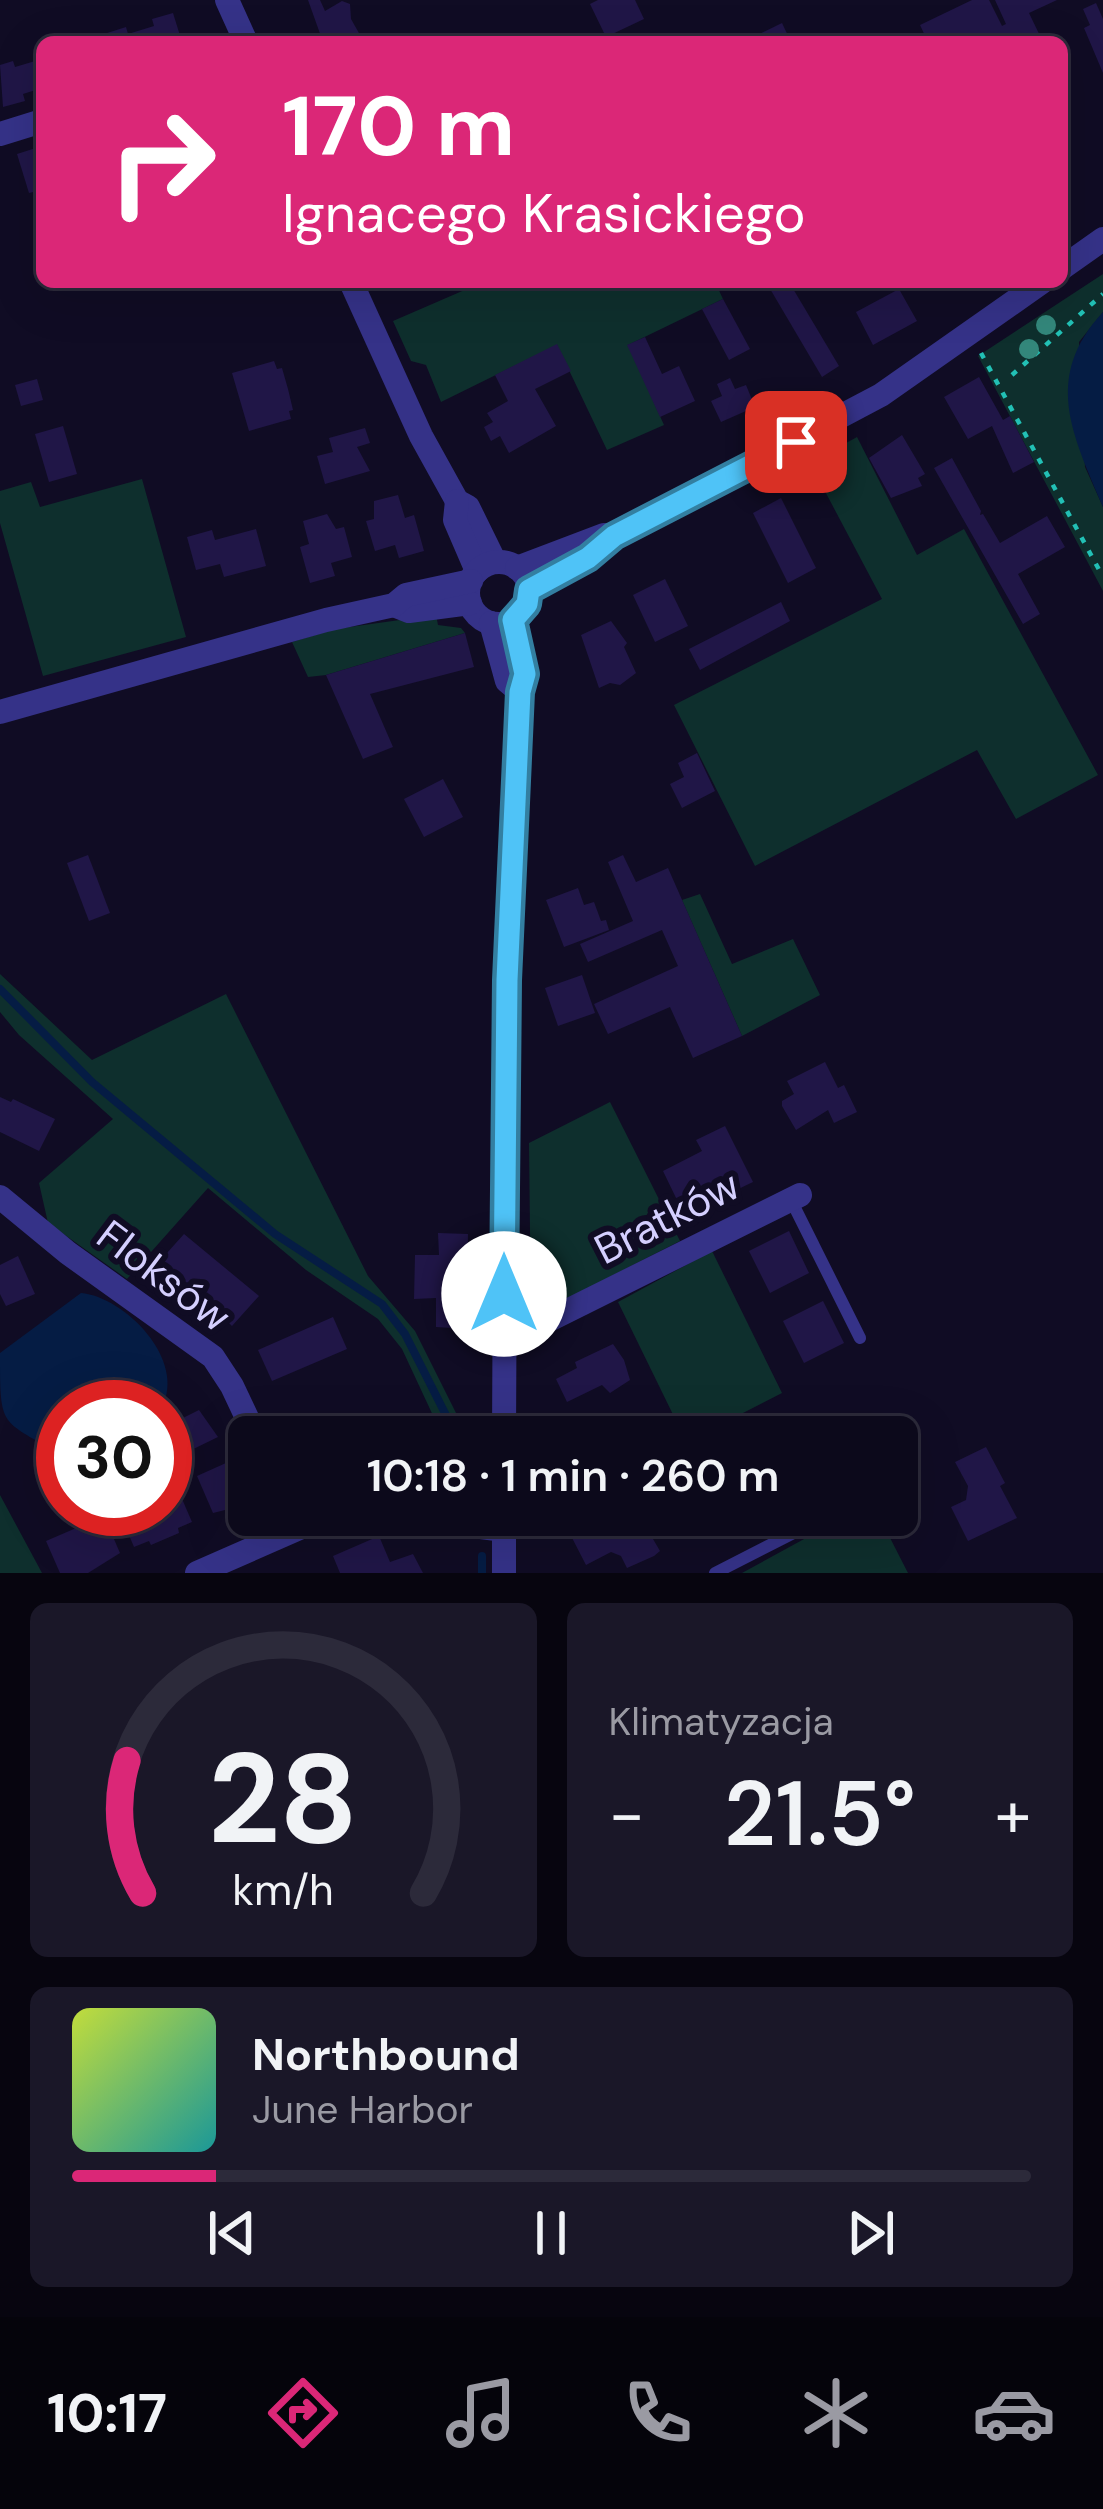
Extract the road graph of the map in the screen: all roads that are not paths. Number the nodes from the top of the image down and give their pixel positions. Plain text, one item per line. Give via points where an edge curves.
1 (227, 0) edge
2 (243, 36) edge
3 (36, 123) edge
4 (0, 134) edge
5 (1103, 239) edge
6 (1068, 264) edge
7 (354, 288) edge
8 (1033, 288) edge
9 (493, 579) junction
10 (502, 621) junction
11 (0, 712) edge
12 (795, 1197) joint
13 (0, 1198) edge
14 (504, 1338) junction
15 (860, 1338) dead end
16 (246, 1416) edge
17 (504, 1416) edge
18 (268, 1536) edge
19 (504, 1536) edge
20 (788, 1536) edge
21 (197, 1573) edge
22 (504, 1573) edge
23 (716, 1573) edge

1 - 2 street
3 - 4 street
5 - 6 street
7 - 9 street via 421,436 457,501 469,507
8 - 9 street via 881,395 614,536
9 - 10 street via 480,618
9 - 10 street via 527,604
9 - 11 street via 406,595 394,605
10 - 14 street via 507,681 520,692
12 - 14 street, Bratków
12 - 15 lane
13 - 16 street, Floksów via 213,1358
14 - 17 street
18 - 21 street
19 - 22 street
20 - 23 lane

